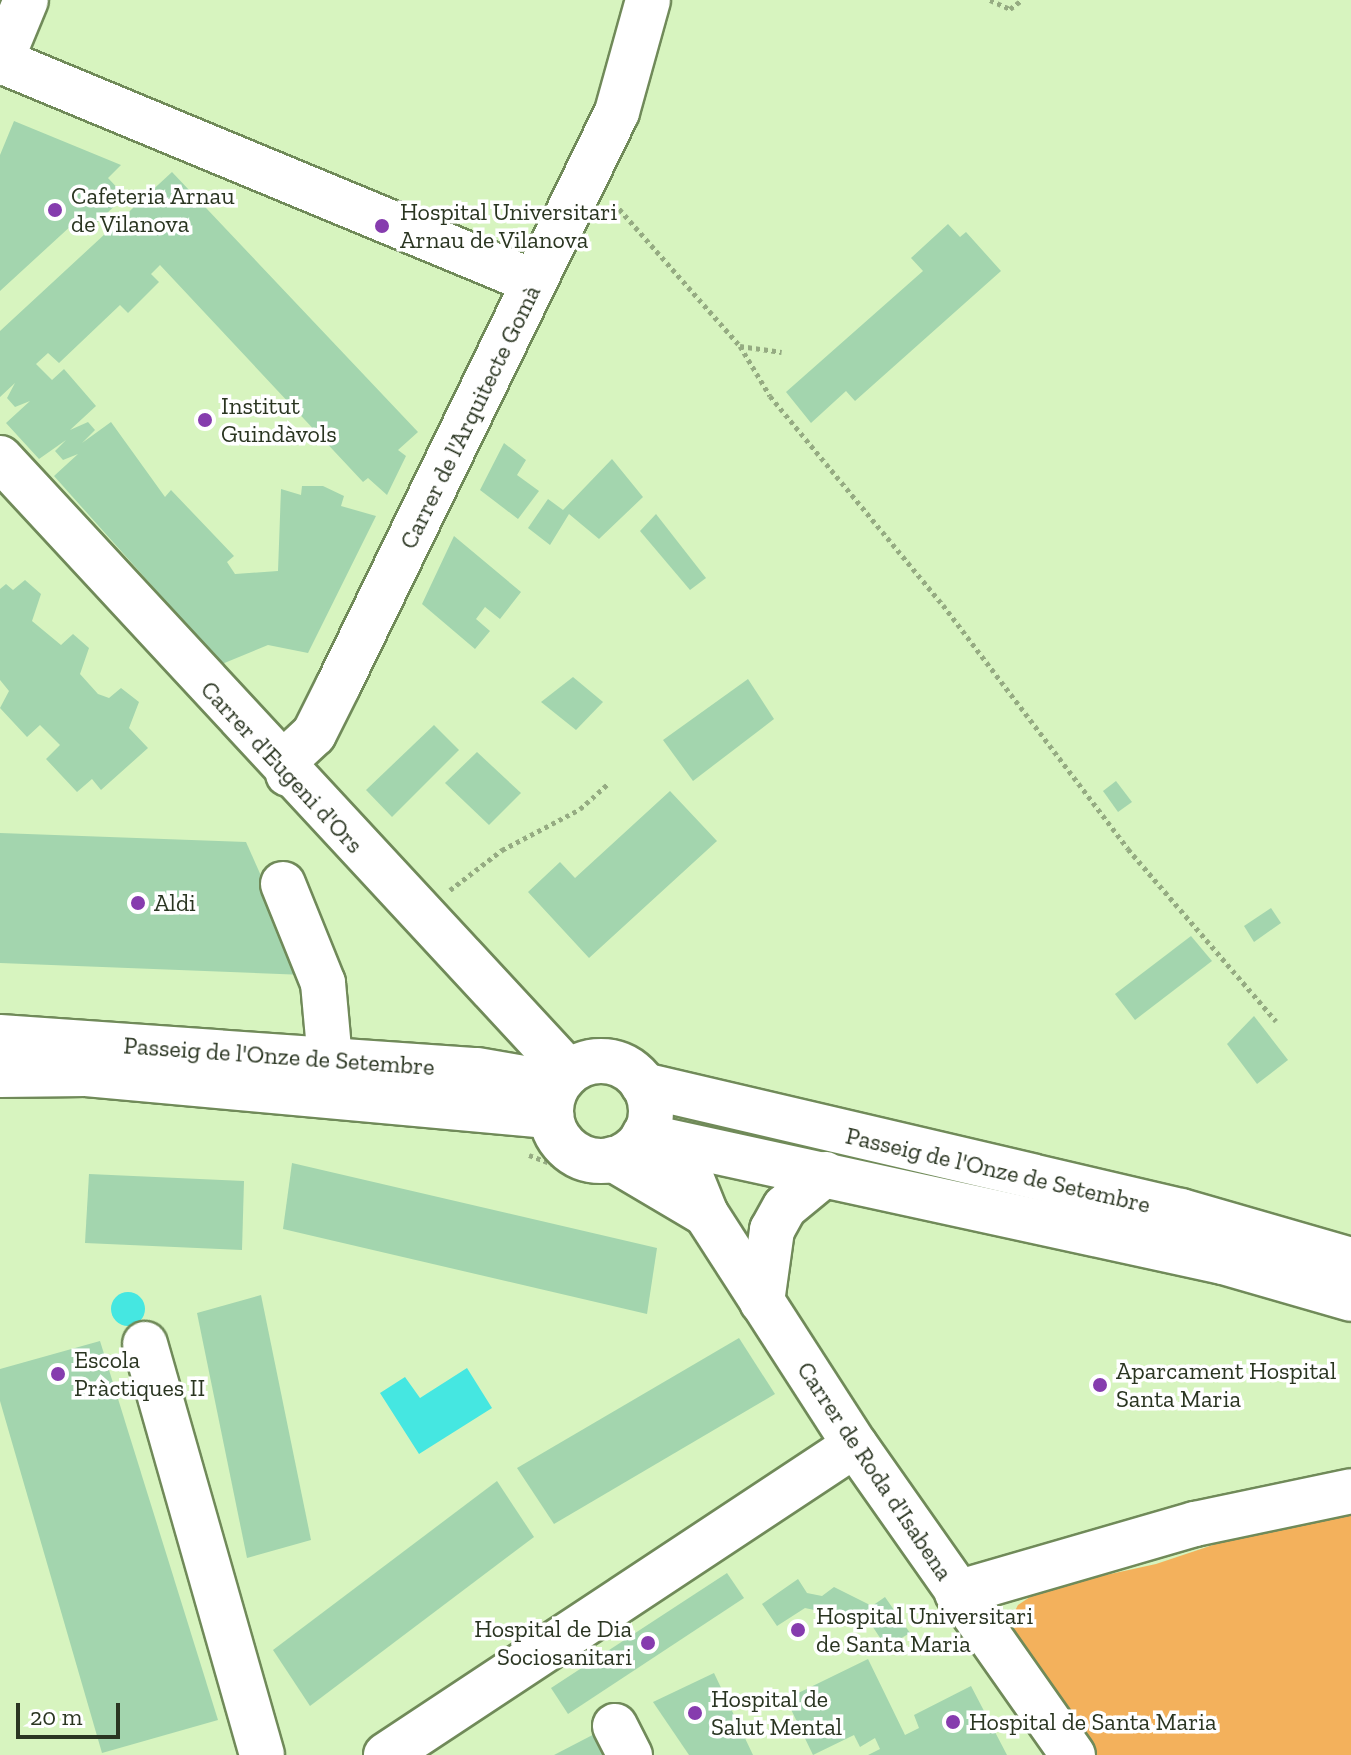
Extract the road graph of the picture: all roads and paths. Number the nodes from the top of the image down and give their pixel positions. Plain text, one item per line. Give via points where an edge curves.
1 (26, 0) edge
2 (648, 0) edge
3 (990, 0) edge
4 (1022, 0) edge
5 (0, 62) edge
6 (581, 187) junction
7 (534, 282) junction
8 (740, 346) junction
9 (782, 352) dead end
10 (0, 458) edge
11 (288, 774) junction
12 (609, 783) dead end
13 (283, 884) dead end
14 (418, 915) junction
15 (1276, 1021) dead end
16 (0, 1037) edge
17 (330, 1060) junction
18 (0, 1075) edge
19 (643, 1085) junction
20 (559, 1091) junction
21 (514, 1150) dead end
22 (615, 1157) junction
23 (825, 1174) junction
24 (1351, 1260) edge
25 (1351, 1299) edge
26 (762, 1302) junction
27 (145, 1344) dead end
28 (855, 1445) junction
29 (1351, 1491) edge
30 (957, 1593) junction
31 (262, 1755) edge
32 (386, 1755) edge
33 (1073, 1755) edge

1 - 5 street
2 - 6 street, Carrer de l'Arquitecte Gomà via 617,112
3 - 4 path via 1010,9
5 - 7 street
6 - 7 street, Carrer de l'Arquitecte Gomà
6 - 8 path via 618,205
7 - 11 street, Carrer de l'Arquitecte Gomà via 314,734 286,760
8 - 9 path
8 - 15 path via 770,396 943,605 1128,849
10 - 11 street, Carrer d'Eugeni d'Ors
11 - 14 street, Carrer d'Eugeni d'Ors
12 - 14 path via 580,809 502,850
13 - 17 street via 323,983
14 - 20 street, Carrer d'Eugeni d'Ors
16 - 17 street, Passeig de l'Onze de Setembre
17 - 20 street, Passeig de l'Onze de Setembre
18 - 20 street, Passeig de l'Onze de Setembre
19 - 20 street via 632,1072 600,1061
19 - 22 street via 651,1110
19 - 24 street, Passeig de l'Onze de Setembre via 1181,1211
20 - 22 street via 566,1147 580,1156
21 - 22 path
22 - 23 street, Passeig de l'Onze de Setembre
22 - 26 street, Carrer de Roda d'Isabena via 685,1162 706,1214
23 - 25 street, Passeig de l'Onze de Setembre via 1223,1262
23 - 26 street via 801,1190 772,1230
26 - 28 street, Carrer de Roda d'Isabena
27 - 31 street
28 - 30 street, Carrer de Roda d'Isabena
28 - 32 street
29 - 30 street via 1195,1524
30 - 33 street, Carrer de Roda d'Isabena

